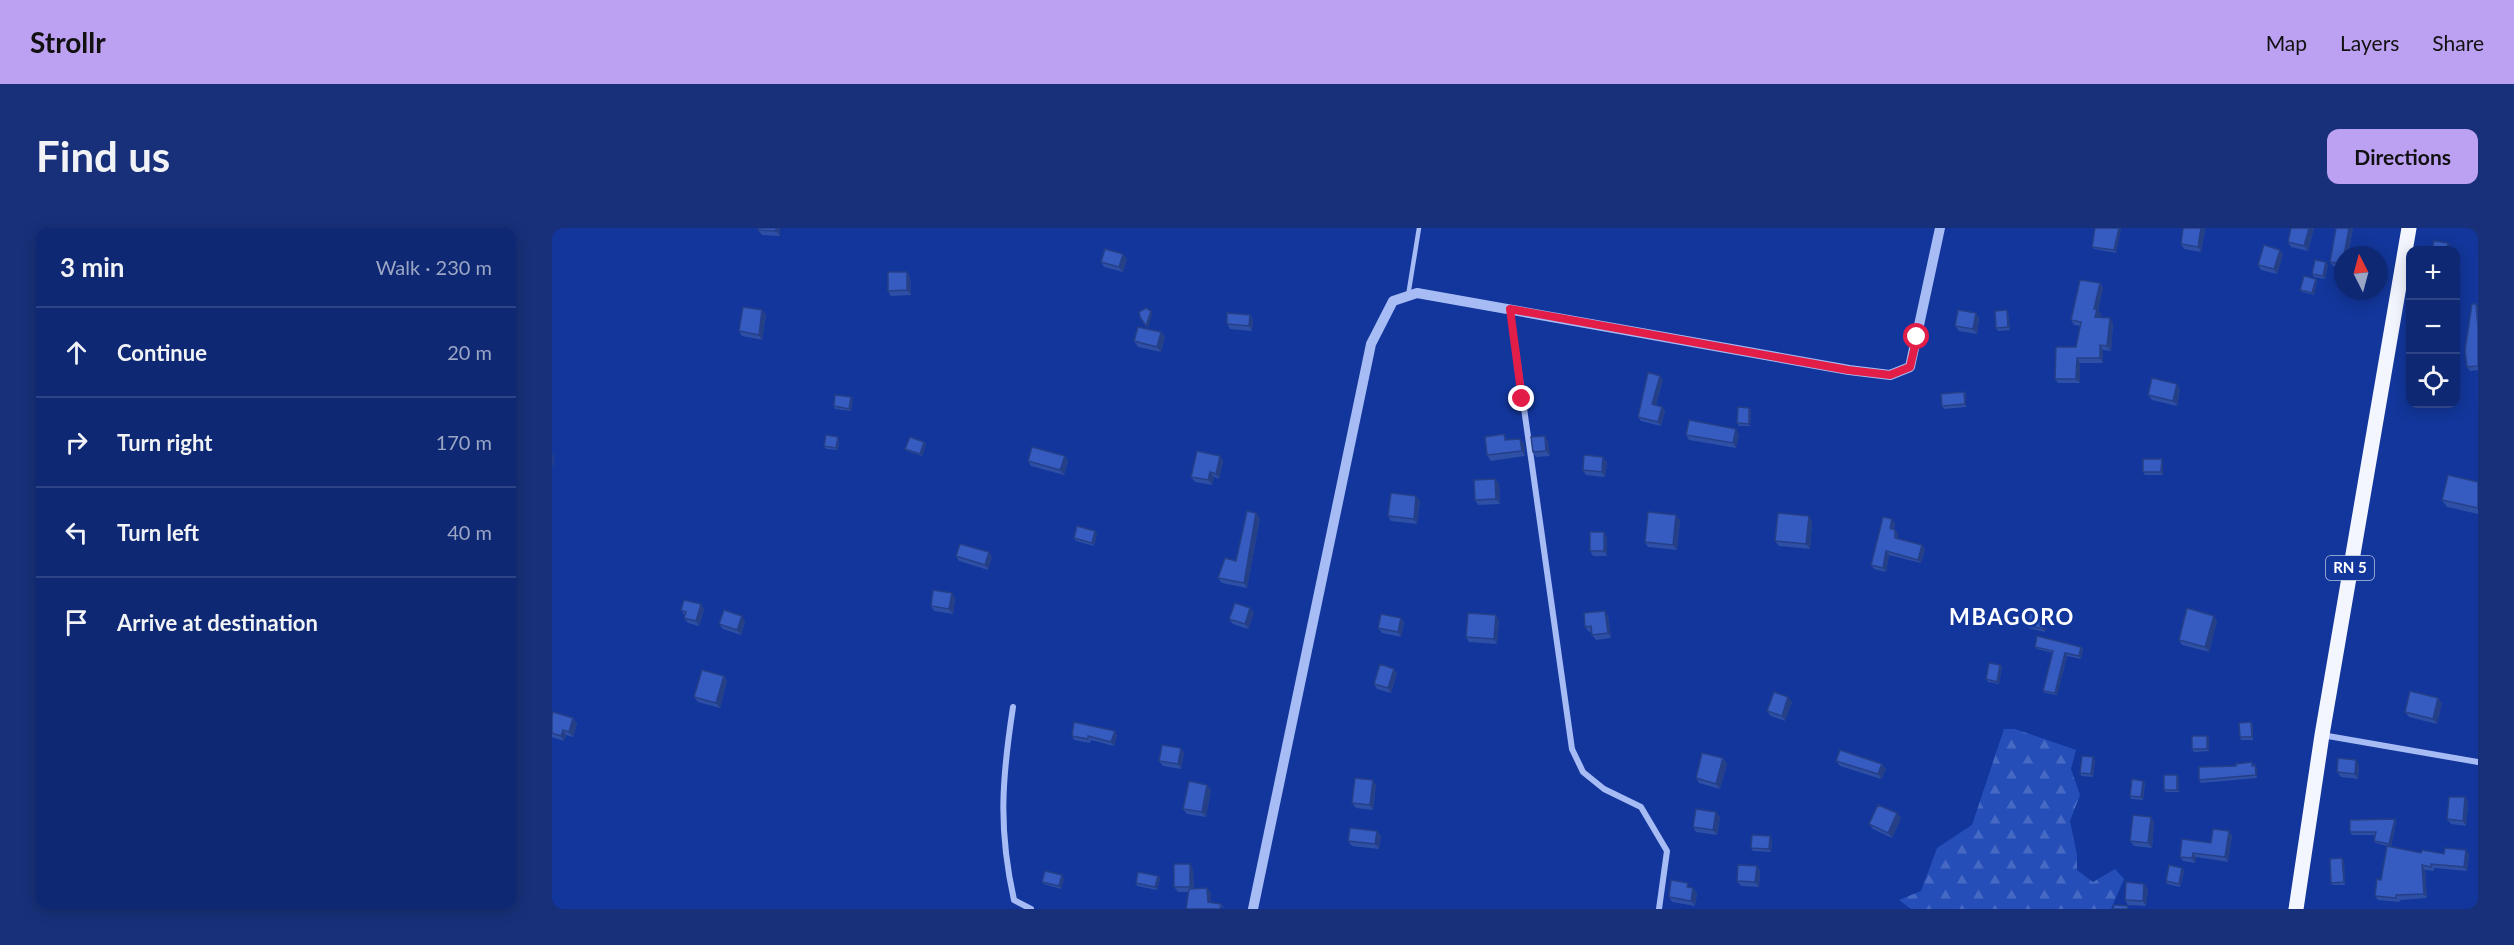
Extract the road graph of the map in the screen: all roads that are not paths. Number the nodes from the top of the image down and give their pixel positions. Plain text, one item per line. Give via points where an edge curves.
1 (1419, 228) edge
2 (1940, 228) edge
3 (2409, 228) edge
4 (1408, 296) junction
5 (1510, 309) junction
6 (1013, 707) dead end
7 (2322, 735) junction
8 (2478, 762) edge
9 (1031, 909) edge
10 (1253, 909) edge
11 (1659, 909) edge
12 (2296, 909) edge

1 - 4 lane
2 - 5 street via 1910,367 1890,375
3 - 7 main road, RN 5
4 - 5 street via 1417,293
4 - 10 street via 1394,301 1371,344
5 - 11 street via 1572,749 1590,778 1641,807 1667,851
6 - 9 street via 1003,774 1002,824 1014,900
7 - 8 street
7 - 12 main road, RN 5

